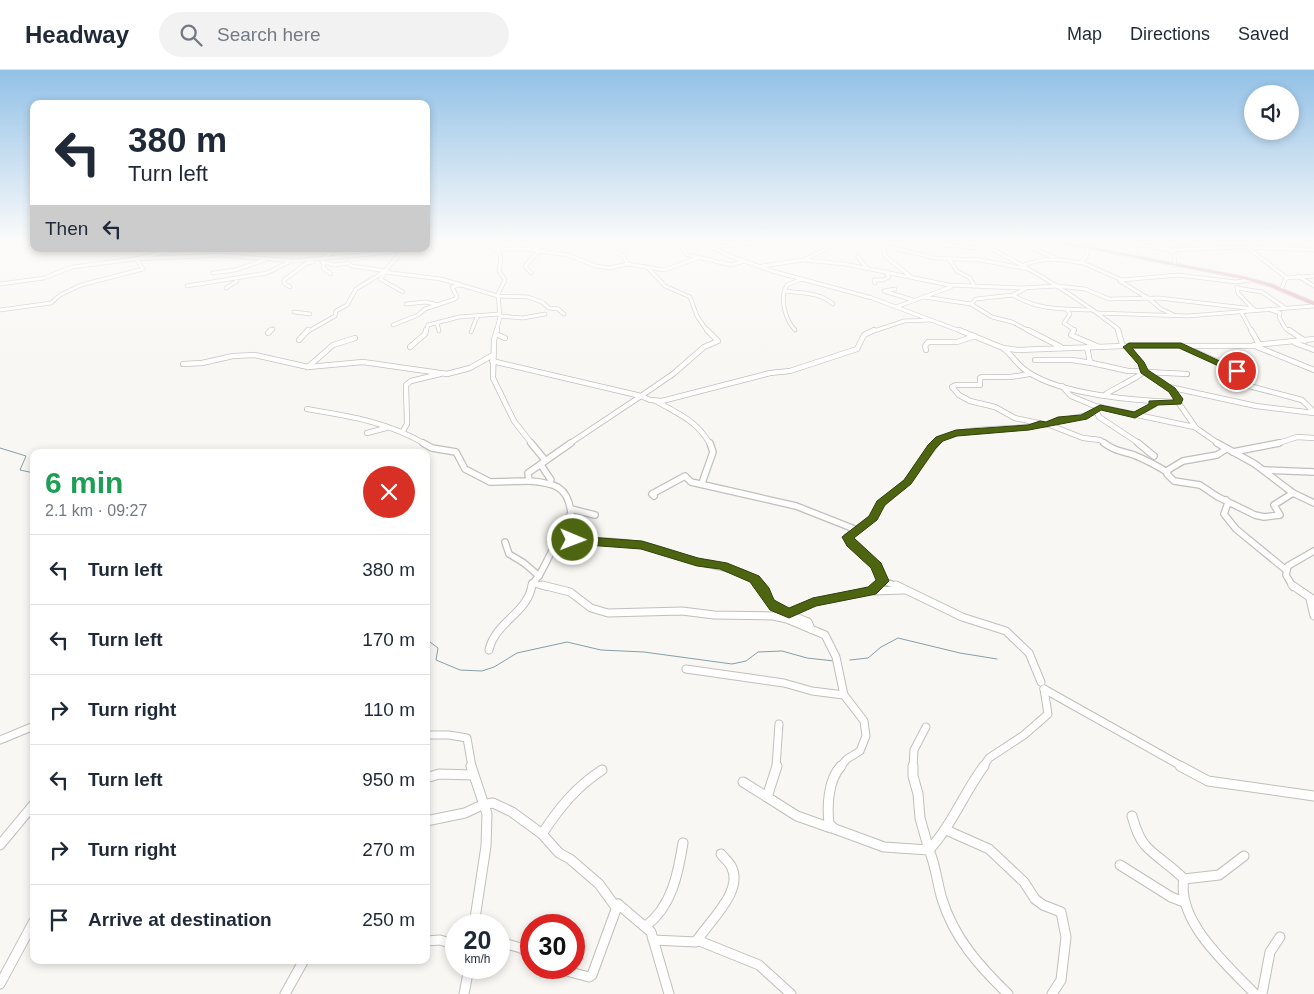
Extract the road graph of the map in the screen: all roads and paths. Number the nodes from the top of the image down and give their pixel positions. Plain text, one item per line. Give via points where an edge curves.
1 (81, 285) edge
2 (194, 285) edge
3 (231, 285) edge
4 (287, 285) edge
5 (363, 285) edge
6 (391, 285) edge
7 (460, 285) joint
8 (503, 285) edge
9 (664, 285) edge
10 (788, 285) edge
11 (823, 285) edge
12 (949, 285) edge
13 (1127, 285) edge
14 (1263, 285) edge
15 (1266, 285) edge
16 (1284, 285) edge
17 (188, 286) dead end
18 (953, 286) junction
19 (974, 286) joint
20 (1058, 286) junction
21 (290, 287) dead end
22 (226, 288) dead end
23 (1026, 288) junction
24 (1237, 288) joint
25 (895, 289) dead end
26 (1281, 290) junction
27 (784, 291) junction
28 (403, 292) dead end
29 (1013, 295) junction
30 (498, 296) junction
31 (924, 297) junction
32 (1146, 297) junction
33 (913, 300) junction
34 (406, 304) dead end
35 (438, 304) junction
36 (833, 304) dead end
37 (971, 304) junction
38 (1314, 305) edge
39 (896, 307) junction
40 (1284, 307) junction
41 (1267, 308) junction
42 (0, 310) edge
43 (1067, 310) junction
44 (1256, 310) junction
45 (294, 312) dead end
46 (486, 312) dead end
47 (1095, 312) junction
48 (1241, 312) junction
49 (310, 314) dead end
50 (499, 314) junction
51 (545, 314) dead end
52 (564, 314) dead end
53 (476, 316) junction
54 (1178, 316) junction
55 (931, 320) junction
56 (437, 323) junction
57 (393, 325) dead end
58 (272, 329) dead end
59 (795, 330) dead end
60 (440, 331) dead end
61 (471, 332) dead end
62 (268, 333) dead end
63 (496, 334) junction
64 (974, 336) junction
65 (355, 338) dead end
66 (504, 338) dead end
67 (1314, 339) edge
68 (300, 340) dead end
69 (1305, 341) junction
70 (1294, 342) junction
71 (1260, 344) junction
72 (1250, 345) junction
73 (1125, 346) junction
74 (1181, 346) junction
75 (410, 347) dead end
76 (1061, 347) junction
77 (1099, 347) junction
78 (1002, 348) junction
79 (1087, 348) junction
80 (926, 350) dead end
81 (1314, 350) edge
82 (493, 355) junction
83 (1035, 360) dead end
84 (492, 361) junction
85 (1092, 363) junction
86 (183, 364) dead end
87 (308, 367) junction
88 (1314, 370) edge
89 (1144, 372) junction
90 (440, 374) junction
91 (1029, 374) junction
92 (1187, 374) dead end
93 (1060, 385) junction
94 (1168, 387) junction
95 (1106, 394) junction
96 (641, 396) junction
97 (656, 401) junction
98 (1178, 402) junction
99 (1152, 403) junction
100 (1100, 407) junction
101 (307, 409) dead end
102 (1095, 412) junction
103 (1314, 413) edge
104 (1135, 415) junction
105 (1040, 424) junction
106 (1048, 425) junction
107 (1194, 427) junction
108 (389, 428) junction
109 (403, 431) junction
110 (367, 433) dead end
111 (1314, 438) edge
112 (1144, 448) junction
113 (1226, 449) junction
114 (1233, 452) junction
115 (1154, 456) dead end
116 (1142, 459) junction
117 (545, 460) junction
118 (541, 465) junction
119 (1263, 470) junction
120 (1167, 472) junction
121 (1314, 472) edge
122 (530, 481) junction
123 (550, 483) junction
124 (702, 483) junction
125 (1293, 493) junction
126 (654, 496) dead end
127 (1226, 500) junction
128 (1314, 503) edge
129 (570, 509) junction
130 (595, 515) dead end
131 (857, 530) junction
132 (554, 541) junction
133 (505, 542) dead end
134 (1314, 551) edge
135 (1286, 570) junction
136 (539, 576) junction
137 (883, 581) junction
138 (532, 583) junction
139 (872, 591) junction
140 (910, 591) junction
141 (1312, 599) edge
142 (789, 614) junction
143 (1314, 616) edge
144 (778, 617) junction
145 (811, 629) junction
146 (489, 650) dead end
147 (686, 669) dead end
148 (1042, 682) dead end
149 (844, 695) junction
150 (779, 724) dead end
151 (926, 727) dead end
152 (30, 728) edge
153 (430, 735) edge
154 (0, 740) edge
155 (602, 770) dead end
156 (474, 775) junction
157 (430, 777) edge
158 (744, 782) dead end
159 (1314, 796) edge
160 (767, 797) junction
161 (482, 805) junction
162 (30, 809) edge
163 (1132, 816) dead end
164 (430, 820) edge
165 (831, 826) junction
166 (946, 830) junction
167 (542, 834) junction
168 (683, 843) dead end
169 (0, 845) edge
170 (928, 850) junction
171 (721, 854) dead end
172 (1244, 856) dead end
173 (1120, 865) dead end
174 (1184, 879) junction
175 (1184, 902) junction
176 (618, 904) junction
177 (476, 914) edge
178 (646, 926) junction
179 (30, 928) edge
180 (1280, 937) dead end
181 (430, 940) edge
182 (653, 940) junction
183 (697, 940) junction
184 (445, 942) edge
185 (302, 964) edge
186 (585, 976) edge
187 (467, 979) edge
188 (0, 984) edge
189 (285, 994) edge
190 (464, 994) edge
191 (669, 994) edge
192 (791, 994) edge
193 (1008, 994) edge
194 (1052, 994) edge
195 (1255, 994) edge
196 (1262, 994) edge

1 - 42 street via 51,303
2 - 17 street
3 - 22 street
4 - 21 street
5 - 68 street via 355,290 348,305 336,311 334,317 309,327
6 - 28 street
7 - 30 street
7 - 35 street via 452,287 456,299
8 - 30 street
9 - 96 street via 690,297 697,316 718,341 704,347 674,374
10 - 27 street
11 - 39 street
12 - 18 street
13 - 32 street
14 - 38 main road
15 - 26 main road
16 - 26 street
18 - 19 street
18 - 31 street
19 - 23 street
20 - 23 street
20 - 32 street via 1085,289 1109,298
20 - 47 street
23 - 29 street
24 - 40 street via 1262,292
24 - 44 street
25 - 33 street via 884,290
26 - 38 main road
27 - 36 street via 813,294
27 - 59 street via 786,319
29 - 37 street via 976,299
29 - 43 street via 1047,309
30 - 50 street
30 - 52 street via 528,297
31 - 33 street
31 - 37 street
32 - 44 street
32 - 54 street
33 - 39 street
34 - 35 street
35 - 57 street
37 - 76 street via 992,317 1012,322
38 - 40 street
39 - 55 street
40 - 41 street
41 - 44 street
41 - 69 street via 1280,313 1278,317 1285,328
43 - 47 street
43 - 77 street via 1070,314 1064,322 1074,330 1071,334
44 - 48 street
45 - 49 street
46 - 50 street
47 - 54 street
47 - 73 street via 1117,328
48 - 54 street
48 - 71 street
50 - 51 street via 523,318
50 - 53 street
50 - 63 street
53 - 56 street
53 - 61 street
55 - 64 street
55 - 97 street via 903,320 880,326 864,335 857,349 790,371
56 - 60 street
56 - 75 street via 427,326 425,334
58 - 62 street
63 - 66 street
63 - 82 street
64 - 78 street
64 - 80 street via 958,342 928,342
65 - 87 street via 333,345
67 - 69 street
69 - 70 street
70 - 71 street
70 - 81 street
71 - 72 street
72 - 74 street
72 - 88 street
73 - 74 street
73 - 77 street
73 - 89 street via 1142,364
74 - 103 street via 1236,370 1232,378 1238,383 1302,400
76 - 78 street
76 - 79 street
77 - 79 street
78 - 91 street
79 - 85 street
82 - 84 street
82 - 90 street via 459,372
83 - 85 street
84 - 96 street
84 - 117 street via 493,378 511,416
85 - 89 street
86 - 87 street via 255,356
87 - 90 street via 363,362 420,368
89 - 92 street
89 - 94 street
89 - 95 street
90 - 109 street via 411,380 406,385 407,424
91 - 93 street
91 - 105 street via 982,377 980,386 952,387 965,398
93 - 95 street
93 - 100 street via 1071,396
94 - 98 street via 1176,394
94 - 103 street via 1256,406
95 - 99 street
96 - 97 street
96 - 117 street
97 - 124 street via 702,430 712,447
98 - 99 street
98 - 107 street
99 - 104 street via 1154,405
100 - 102 street
100 - 104 street
101 - 108 street via 356,416
102 - 106 street
102 - 112 street
104 - 107 street
105 - 106 street
105 - 131 street via 1029,428 956,433 939,439 908,482
106 - 116 street via 1083,438 1100,440 1120,453
107 - 113 street
108 - 109 street
108 - 110 street
109 - 122 street via 432,448 456,452 465,469 490,482
111 - 114 street via 1296,437 1270,446
112 - 115 street
112 - 116 street via 1147,455
113 - 114 street
113 - 120 street via 1208,457 1183,461
114 - 119 street
116 - 120 street
117 - 118 street
118 - 122 street via 529,471
118 - 123 street
119 - 121 street
119 - 125 street
120 - 127 street via 1174,481 1200,485
122 - 123 street
123 - 129 street via 561,488
124 - 126 street via 681,477 652,494
124 - 131 street via 796,506
125 - 127 street via 1274,505 1280,515 1276,516 1255,515
125 - 128 street
127 - 135 street via 1224,514 1236,529
129 - 130 street
129 - 132 street via 570,517
131 - 137 street via 847,537 876,566
132 - 136 street
132 - 142 street via 590,540 642,545 722,566 754,579 774,607
133 - 136 street via 509,554
134 - 135 street via 1294,561
135 - 141 street via 1294,588
136 - 138 street
137 - 139 street
137 - 140 street
138 - 144 street via 570,592 592,608 608,613 682,611
138 - 146 street via 526,600 489,642
139 - 140 street
139 - 142 street via 813,602
140 - 148 street via 962,617 1006,631 1029,653
141 - 143 street
142 - 144 street
142 - 145 street via 808,622
144 - 145 street
145 - 149 street via 825,635 836,657
147 - 149 street
149 - 165 street via 864,722 866,736 860,751 838,769 831,786 828,812
150 - 160 street via 778,761
151 - 170 street via 914,750 914,776
152 - 154 street
153 - 156 street via 466,738
155 - 167 street via 584,781 558,807
156 - 157 street
156 - 161 street
158 - 160 street
159 - 166 street via 1208,781 1044,689 1048,714 989,758 970,784
160 - 165 street via 817,824
161 - 164 street via 465,813
161 - 167 street via 493,803 502,806
161 - 177 street via 487,814 486,846
162 - 169 street
163 - 174 street via 1145,846
165 - 170 street via 884,848
166 - 170 street
166 - 194 street via 989,849 1024,882 1035,899 1061,912 1066,937 1061,980
167 - 176 street via 559,853 599,884 615,906
168 - 178 street via 681,859 666,900 658,916
170 - 193 street via 951,924 960,942
171 - 183 street via 728,860 734,886 729,900
172 - 174 street via 1227,871 1210,877
173 - 175 street
174 - 175 street
175 - 195 street via 1206,942
176 - 178 street
176 - 186 street via 592,975
178 - 182 street
179 - 188 street
180 - 196 street via 1270,952
181 - 184 street
182 - 183 street via 660,938 688,944
182 - 191 street
183 - 192 street via 759,965
185 - 189 street
187 - 190 street

